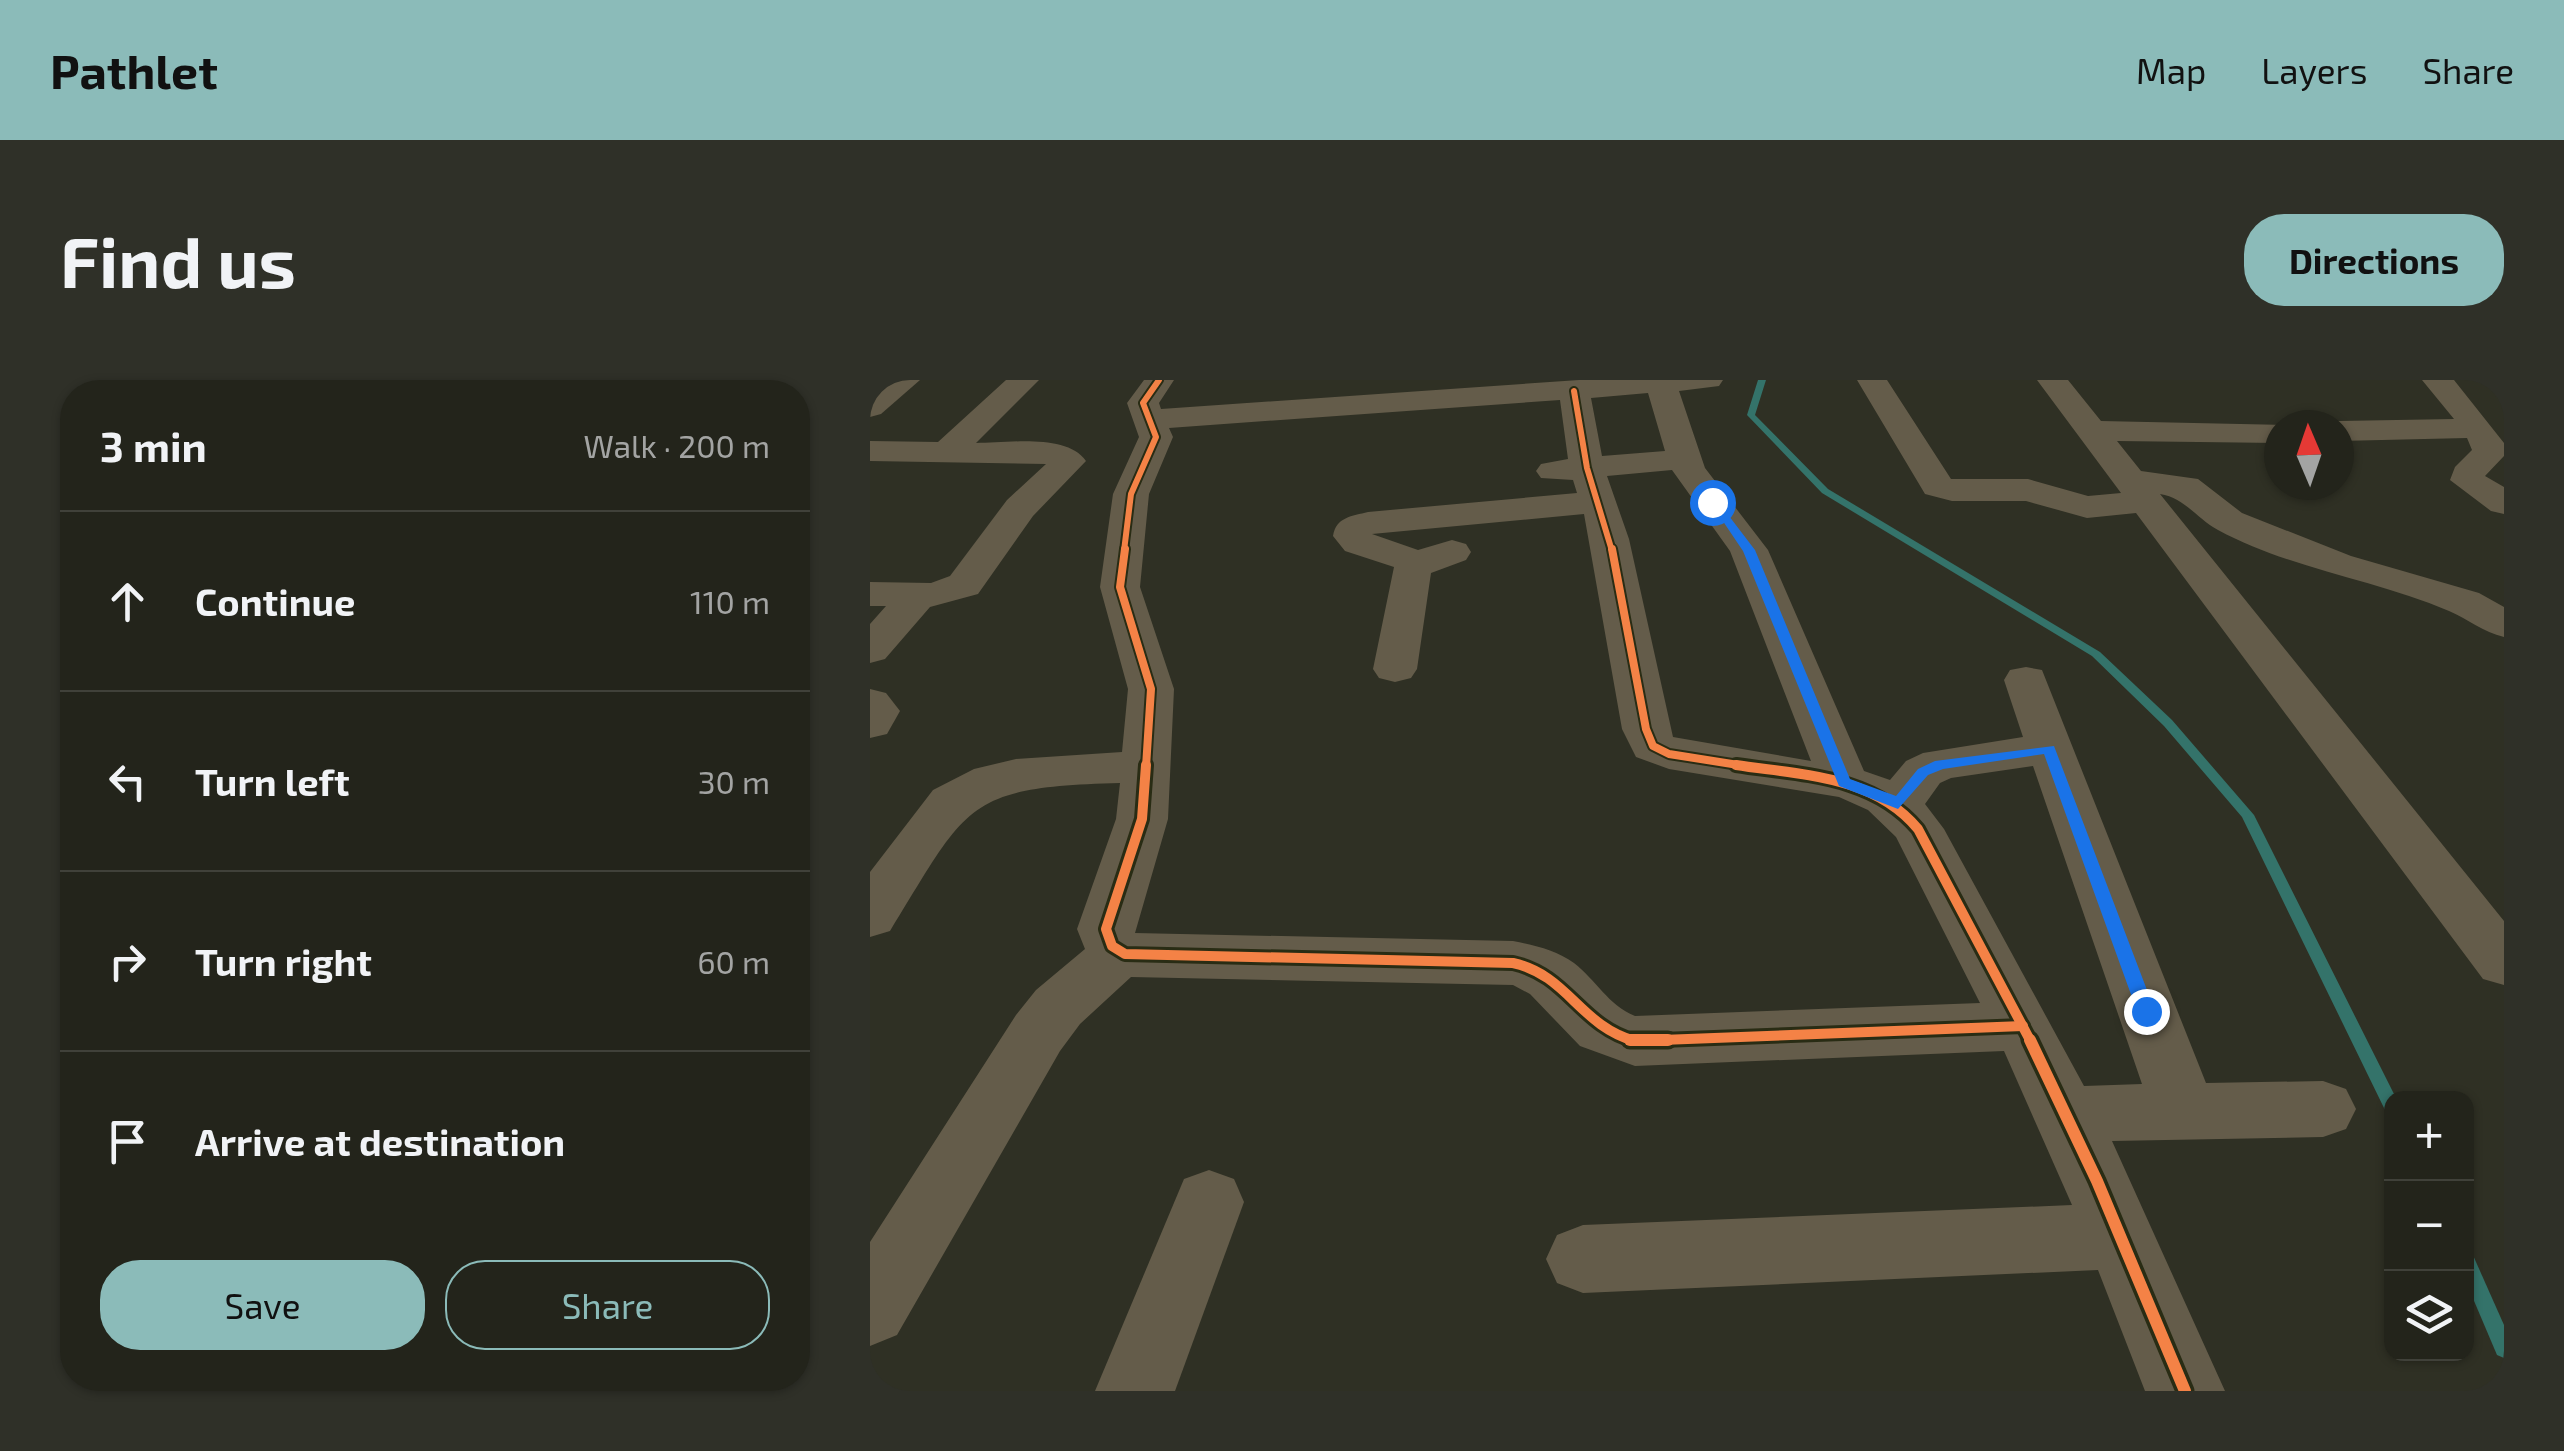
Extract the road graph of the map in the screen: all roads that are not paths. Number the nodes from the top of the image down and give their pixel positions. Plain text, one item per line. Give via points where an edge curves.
1 (905, 380) edge
2 (1024, 380) edge
3 (1708, 380) edge
4 (1872, 380) edge
5 (2052, 380) edge
6 (2437, 380) edge
7 (1665, 397) junction
8 (1154, 400) edge
9 (1575, 403) junction
10 (870, 407) edge
11 (2091, 430) junction
12 (2354, 433) edge
13 (2264, 434) edge
14 (1322, 435) dead end
15 (2490, 445) edge
16 (932, 452) junction
17 (1684, 458) junction
18 (876, 468) edge
19 (1528, 473) dead end
20 (2138, 490) junction
21 (2504, 503) edge
22 (1584, 519) junction
23 (1417, 562) junction
24 (870, 594) edge
25 (919, 595) junction
26 (2504, 624) edge
27 (870, 650) edge
28 (1395, 669) dead end
29 (2026, 680) dead end
30 (870, 703) edge
31 (870, 724) edge
32 (2049, 749) junction
33 (1146, 766) junction
34 (1844, 782) junction
35 (1898, 804) junction
36 (2482, 908) edge
37 (870, 916) edge
38 (1120, 953) junction
39 (2504, 963) edge
40 (2023, 1026) junction
41 (2323, 1109) dead end
42 (2184, 1112) junction
43 (2065, 1114) junction
44 (1209, 1202) dead end
45 (2122, 1236) junction
46 (1584, 1259) dead end
47 (870, 1309) edge
48 (1136, 1391) edge
49 (2186, 1391) edge

1 - 10 street
2 - 16 street
3 - 7 street
4 - 20 street via 1938,486 2028,490 2087,507
5 - 11 street
6 - 15 street
7 - 9 street
7 - 17 street
8 - 9 street
8 - 33 street via 1156,437 1131,494 1120,586 1150,690
9 - 14 street
9 - 22 street
11 - 13 street
11 - 20 street
12 - 15 street
15 - 21 street via 2468,480
16 - 18 street
16 - 25 street via 1054,454 1069,460 1020,508 964,585
17 - 22 street
17 - 34 street via 1749,550
19 - 22 street
20 - 26 street via 2184,487 2229,521 2336,564 2464,602
20 - 36 street
22 - 23 street
22 - 23 street via 1354,528 1359,543
22 - 34 street via 1653,746 1668,754
23 - 28 street
24 - 25 street
25 - 27 street
29 - 32 street
30 - 31 street via 877,711
32 - 35 street via 1940,764 1923,772
32 - 42 street
33 - 37 street via 1001,776 976,785 938,817
33 - 38 street via 1142,819 1106,929 1108,944
34 - 35 street
35 - 40 street via 1918,829
36 - 39 street
38 - 40 street via 1513,963 1538,970 1594,1026 1635,1041
38 - 47 street via 1038,1032
40 - 43 street
41 - 42 street
42 - 43 street
43 - 45 street
44 - 48 street
45 - 46 street
45 - 49 street

